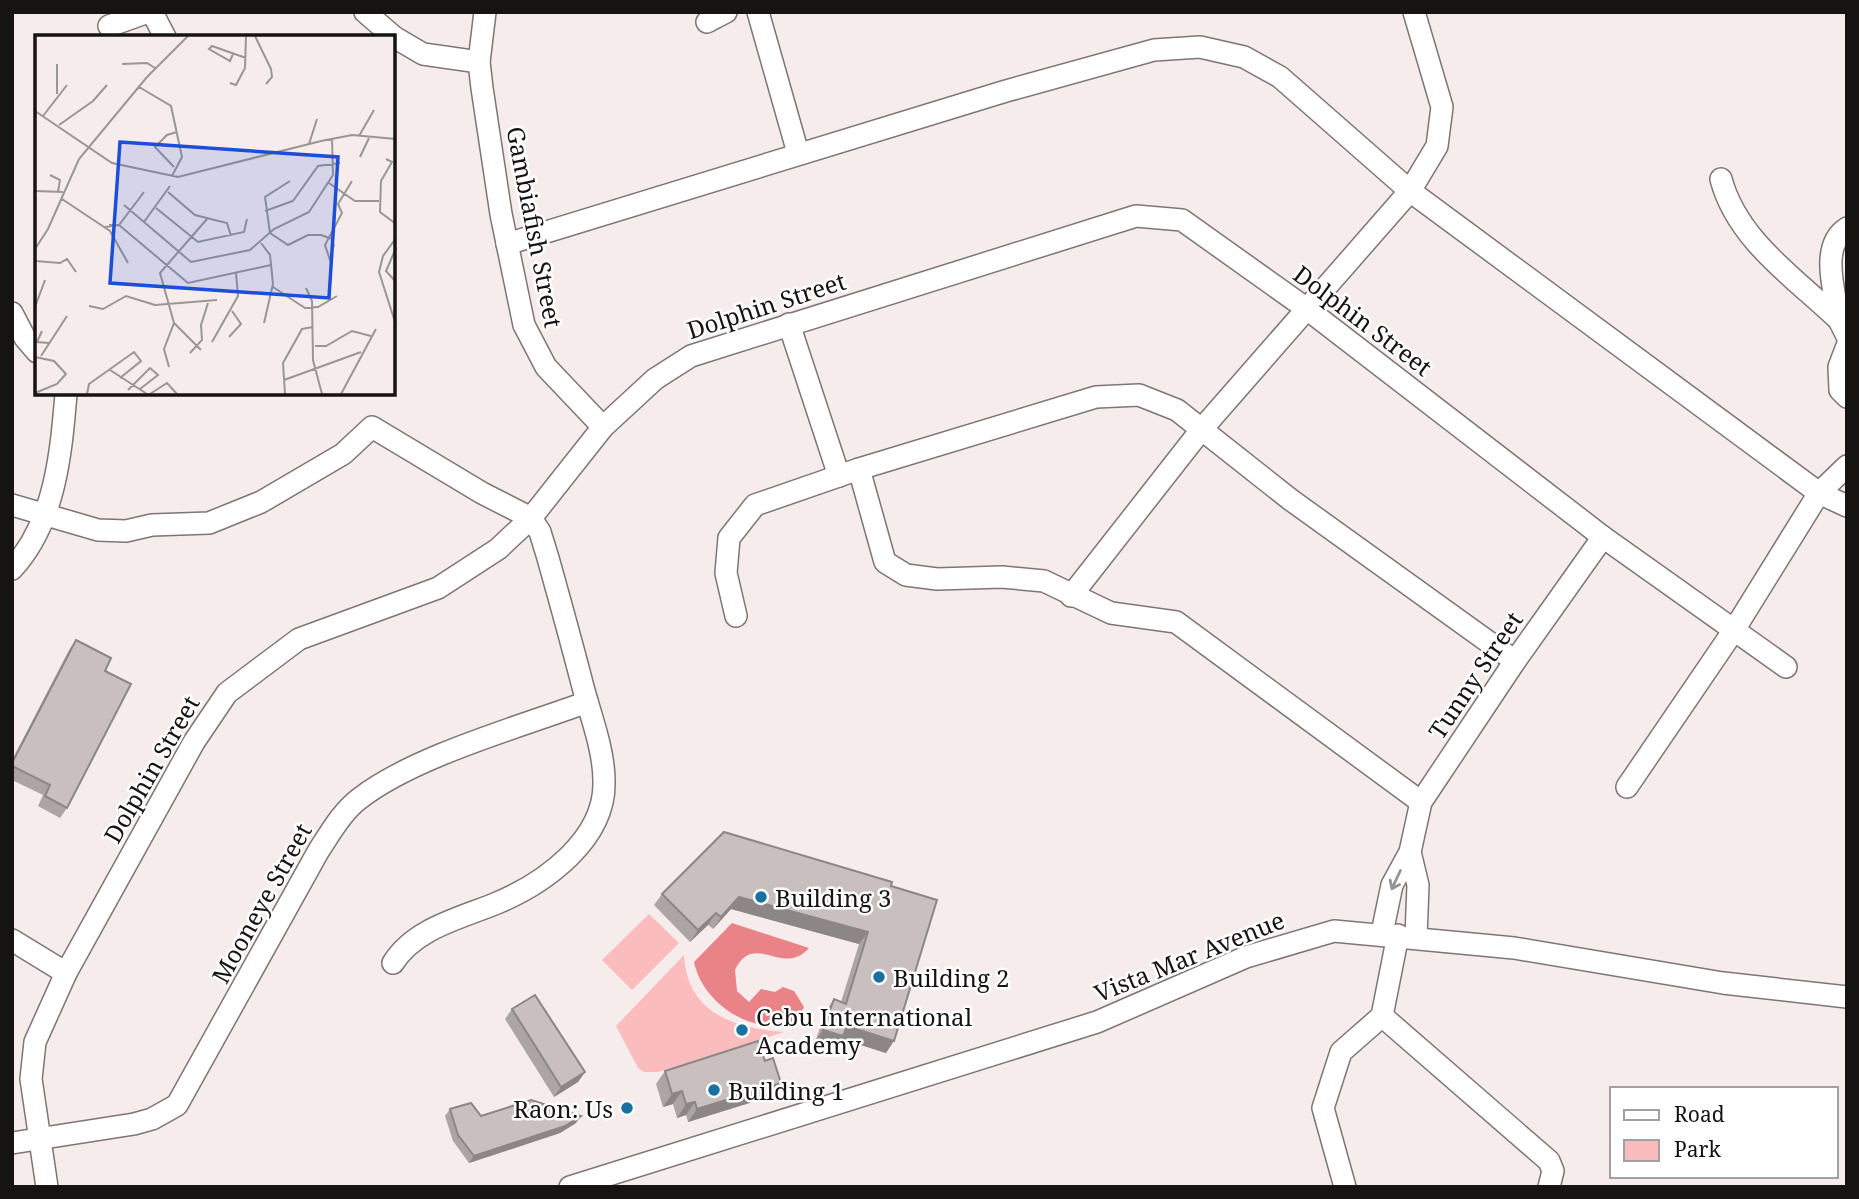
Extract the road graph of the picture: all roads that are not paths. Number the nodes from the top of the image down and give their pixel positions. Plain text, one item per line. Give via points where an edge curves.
1 (150, 12) edge
2 (365, 12) edge
3 (485, 12) edge
4 (758, 12) edge
5 (1414, 12) edge
6 (109, 26) dead end
7 (164, 35) edge
8 (392, 35) edge
9 (396, 38) edge
10 (479, 62) junction
11 (798, 153) junction
12 (1721, 179) dead end
13 (1410, 191) junction
14 (1847, 228) edge
15 (507, 244) junction
16 (1307, 309) junction
17 (12, 313) edge
18 (789, 324) junction
19 (1843, 328) edge
20 (1847, 346) edge
21 (35, 350) edge
22 (66, 396) edge
23 (1847, 397) edge
24 (603, 427) junction
25 (1201, 430) junction
26 (1847, 466) edge
27 (849, 472) junction
28 (1819, 493) junction
29 (12, 505) edge
30 (1847, 506) edge
31 (46, 514) junction
32 (531, 518) junction
33 (1603, 537) junction
34 (12, 569) edge
35 (1071, 596) junction
36 (736, 616) dead end
37 (1734, 630) junction
38 (1515, 661) junction
39 (1786, 667) dead end
40 (587, 702) junction
41 (1627, 787) dead end
42 (1421, 802) junction
43 (1410, 852) junction
44 (1399, 935) junction
45 (12, 940) edge
46 (393, 963) dead end
47 (66, 973) junction
48 (1847, 997) edge
49 (1382, 1016) junction
50 (38, 1139) junction
51 (12, 1143) edge
52 (627, 1178) edge
53 (47, 1187) edge
54 (570, 1187) edge
55 (1345, 1187) edge
56 (1549, 1187) edge

1 - 6 street
1 - 7 street
2 - 8 street
3 - 10 street, Gambiafish Street
4 - 11 street
5 - 13 street via 1442,107 1437,146
9 - 10 street via 423,54
10 - 15 street, Gambiafish Street
11 - 13 street via 1154,50 1200,47 1244,57 1280,77
11 - 15 street
12 - 19 street via 1727,202 1748,234
13 - 16 street
13 - 28 street
14 - 19 street via 1831,248
15 - 24 street, Gambiafish Street via 524,325 533,346 546,367
16 - 18 street, Dolphin Street via 1182,220 1136,216
16 - 25 street
16 - 33 street, Dolphin Street
17 - 21 street
18 - 24 street, Dolphin Street via 672,366
18 - 27 street
20 - 23 street via 1839,367 1840,390
22 - 31 street via 62,447
24 - 32 street, Dolphin Street
25 - 27 street via 1177,410 1139,395 1096,397
25 - 35 street
25 - 38 street
26 - 28 street
27 - 35 street via 885,562 906,575 1044,581
27 - 36 street via 755,505 729,538 726,573
28 - 30 street
28 - 37 street
29 - 31 street
31 - 32 street via 98,530 209,523 261,502 343,454 372,427
31 - 34 street via 26,554
32 - 40 street via 548,558
32 - 47 street, Dolphin Street via 457,577 414,598 299,639 227,693 194,742
33 - 37 street, Dolphin Street
33 - 38 street, Tunny Street
35 - 42 street via 1111,612 1177,622
37 - 39 street, Dolphin Street
37 - 41 street
38 - 42 street, Tunny Street
40 - 46 street via 604,782 599,813 584,840 534,883 510,898 429,931 401,950
40 - 50 street, Mooneye Street via 423,763 357,800 319,850 177,1105 134,1124
42 - 43 street, Tunny Street
43 - 44 street, Tunny Street via 1418,885
43 -> 44 street, Tunny Street via 1392,885
44 - 48 street, Vista Mar Avenue
44 - 49 street
44 - 52 street, Vista Mar Avenue via 1334,931 1304,937 1233,962 1097,1022
45 - 47 street
47 - 50 street, Dolphin Street via 31,1058
49 - 55 street via 1341,1052 1323,1108
49 - 56 street via 1549,1161 1553,1171
50 - 51 street, Mooneye Street
50 - 53 street, Dolphin Street
52 - 54 street, Vista Mar Avenue

